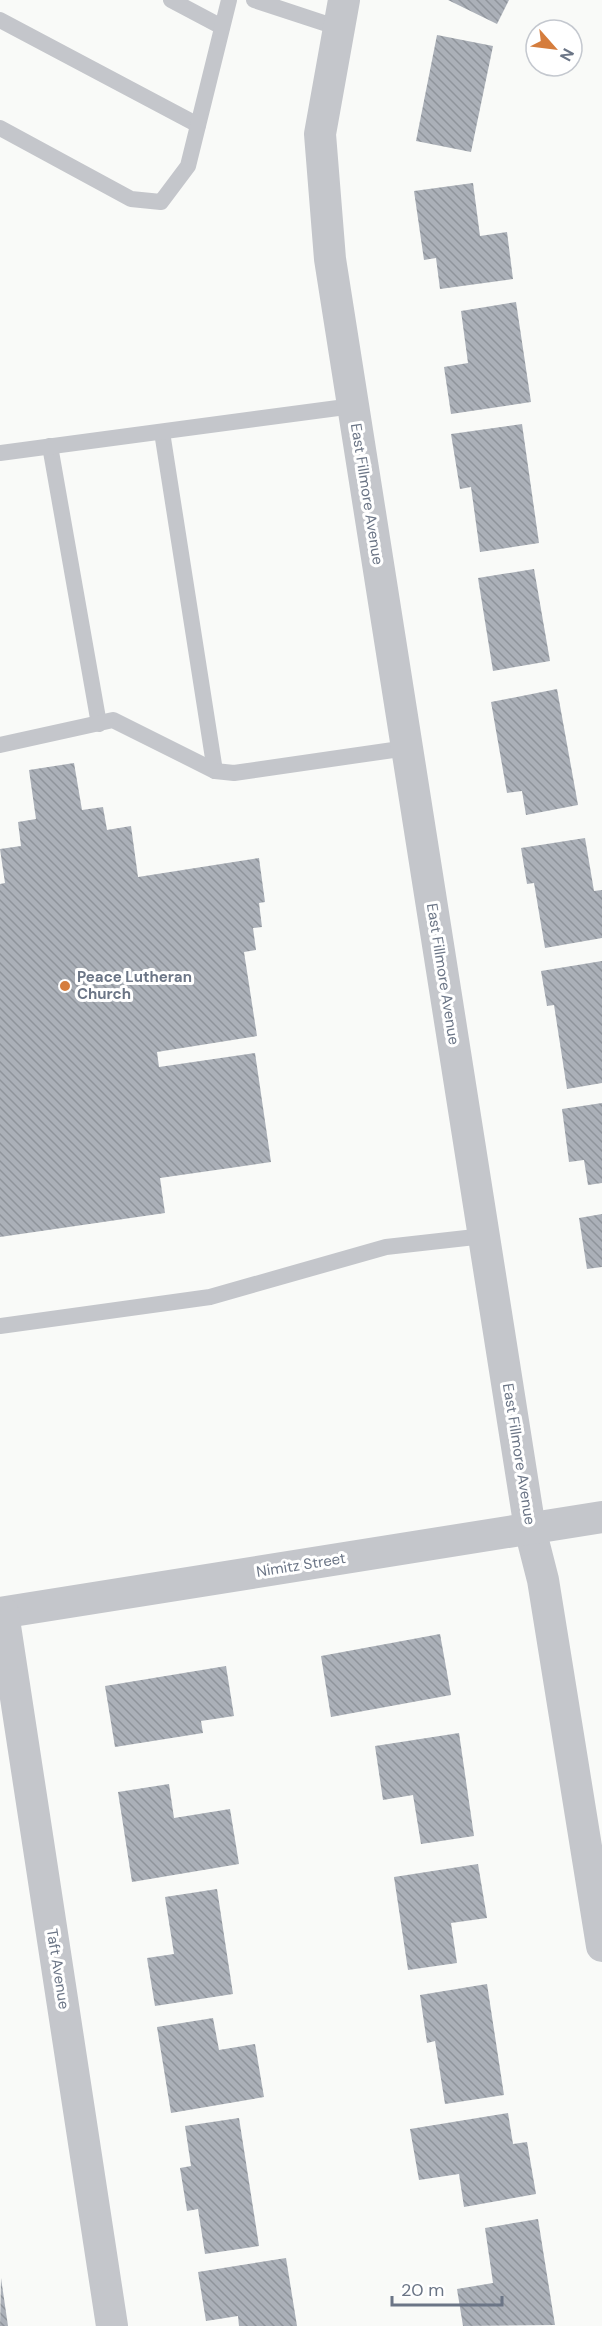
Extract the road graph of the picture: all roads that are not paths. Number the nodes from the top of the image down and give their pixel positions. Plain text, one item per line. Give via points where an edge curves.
1 (171, 0) edge
2 (229, 0) edge
3 (254, 0) edge
4 (342, 14) edge
5 (0, 20) edge
6 (222, 27) junction
7 (198, 125) junction
8 (0, 128) edge
9 (353, 406) junction
10 (162, 432) junction
11 (50, 446) junction
12 (0, 453) edge
13 (99, 724) junction
14 (0, 745) edge
15 (407, 748) junction
16 (215, 771) junction
17 (484, 1236) junction
18 (0, 1326) edge
19 (602, 1517) edge
20 (531, 1529) junction
21 (2, 1613) edge
22 (602, 1946) edge
23 (112, 2326) edge

1 - 6 lane
2 - 6 lane
3 - 4 lane
4 - 9 street, East Fillmore Avenue via 320,134 330,259
5 - 7 lane
6 - 7 lane
7 - 8 lane via 188,166 160,202 131,199
9 - 10 lane
9 - 15 street, East Fillmore Avenue
10 - 11 lane
10 - 16 lane
11 - 12 lane
11 - 13 lane
13 - 14 lane
13 - 16 lane via 113,720
15 - 16 lane via 234,773
15 - 17 street, East Fillmore Avenue
17 - 18 lane via 386,1247 210,1297
17 - 20 street, East Fillmore Avenue
19 - 20 street, Nimitz Street
20 - 21 street, Nimitz Street
20 - 22 street, East Fillmore Avenue via 543,1580
21 - 23 street, Taft Avenue

